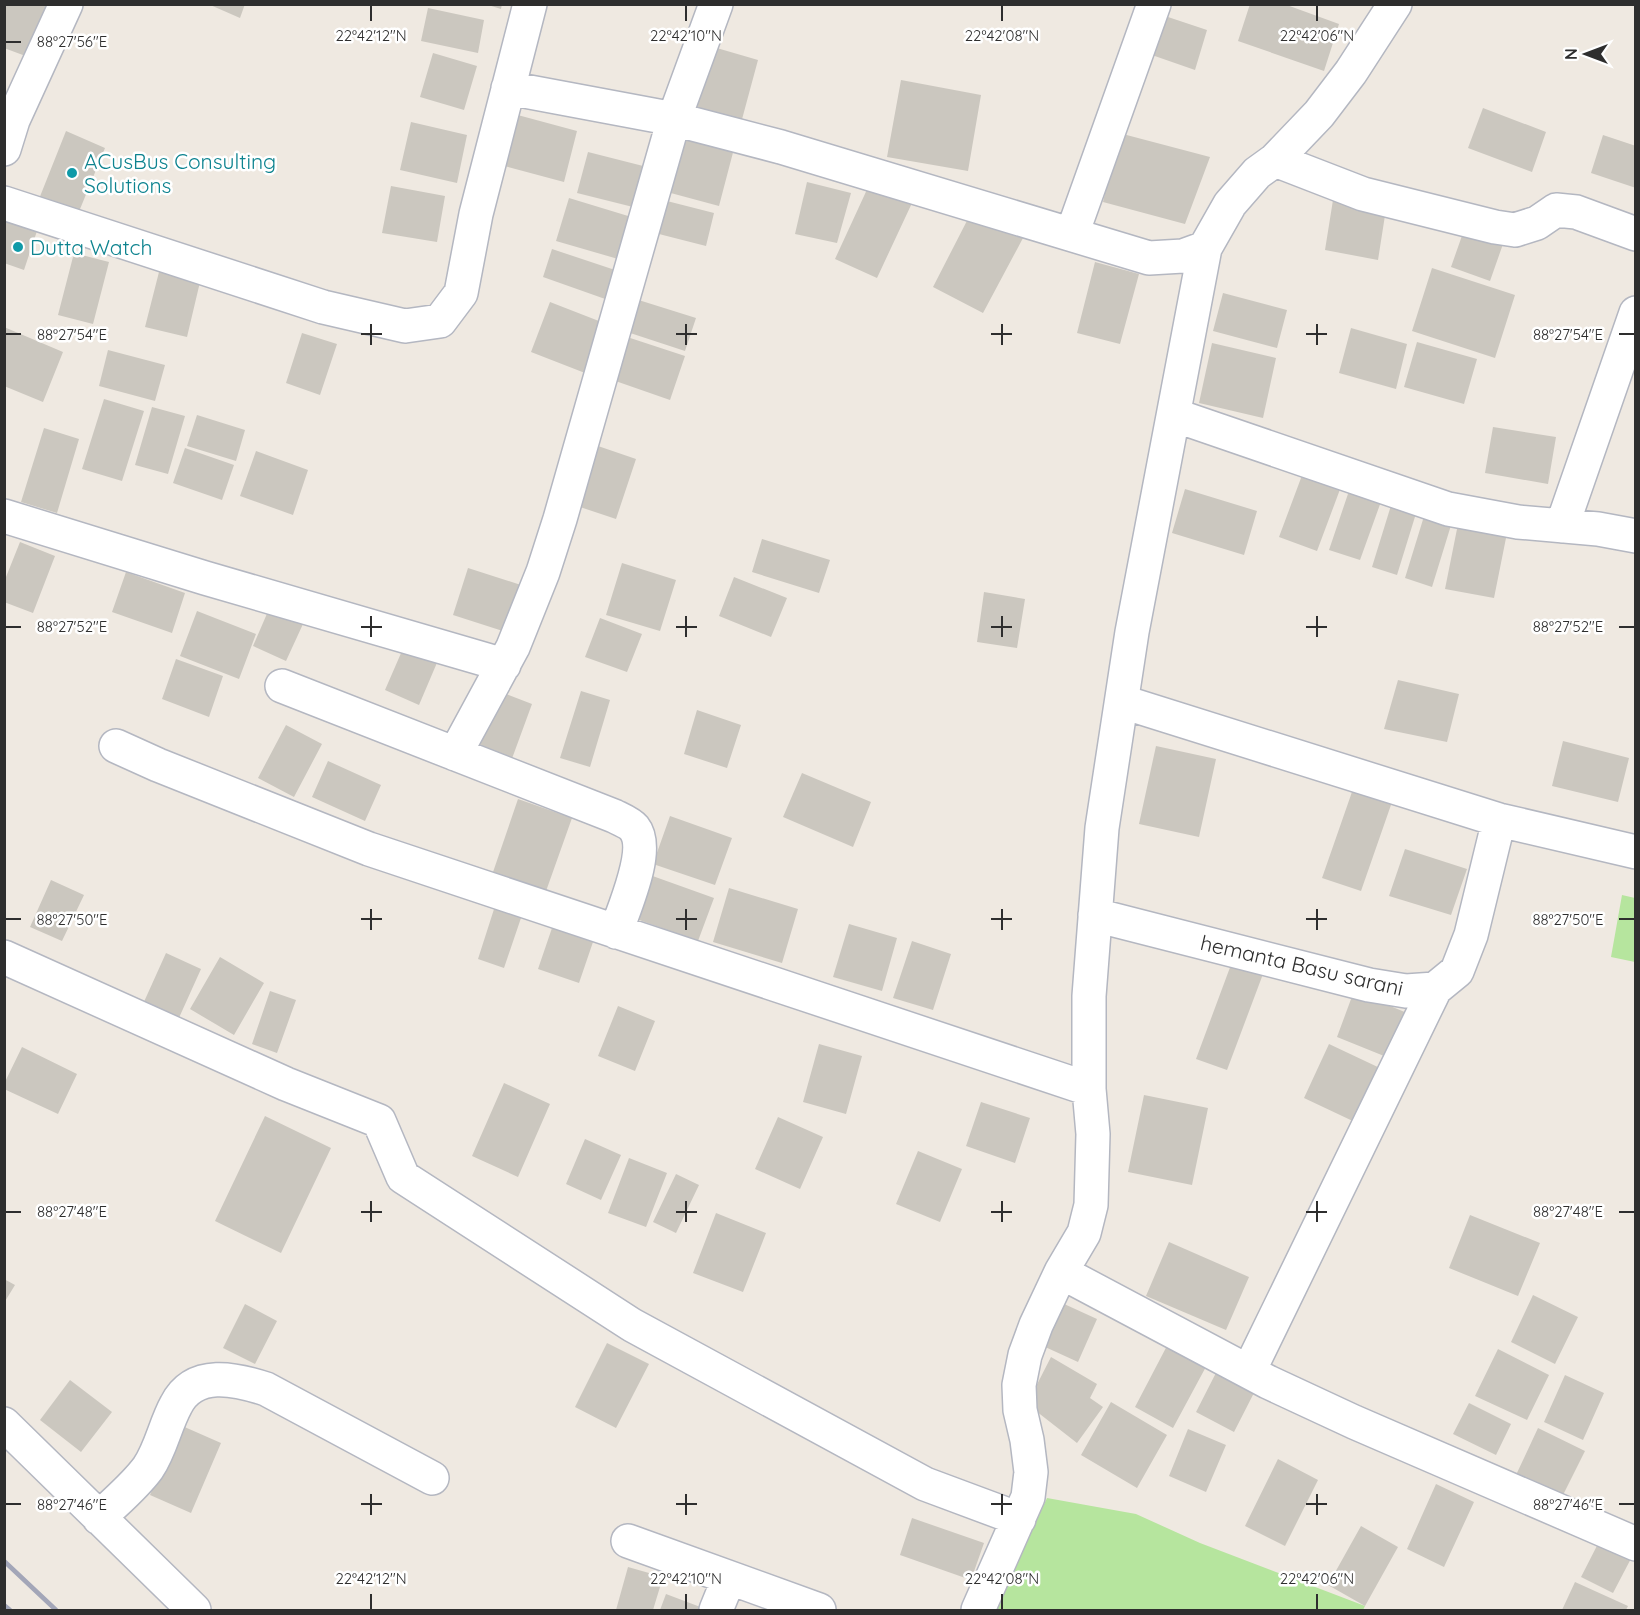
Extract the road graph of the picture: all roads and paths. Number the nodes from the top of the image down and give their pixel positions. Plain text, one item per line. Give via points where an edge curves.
1 (66, 4) edge
2 (530, 4) edge
3 (716, 4) edge
4 (1154, 4) edge
5 (1395, 4) edge
6 (508, 88) junction
7 (674, 119) junction
8 (8, 129) edge
9 (1275, 160) junction
10 (4, 202) edge
11 (1072, 234) junction
12 (1635, 234) edge
13 (1205, 248) junction
14 (1635, 313) edge
15 (1174, 414) junction
16 (4, 516) edge
17 (1562, 526) junction
18 (1635, 536) edge
19 (504, 665) junction
20 (282, 686) dead end
21 (1123, 702) junction
22 (116, 746) dead end
23 (455, 754) junction
24 (1499, 820) junction
25 (1635, 852) edge
26 (1095, 915) junction
27 (616, 932) junction
28 (4, 957) edge
29 (1435, 989) junction
30 (1089, 1089) junction
31 (1061, 1272) junction
32 (1249, 1371) junction
33 (4, 1424) edge
34 (432, 1478) dead end
35 (99, 1518) junction
36 (1019, 1520) junction
37 (628, 1541) dead end
38 (1635, 1544) edge
39 (729, 1578) junction
40 (194, 1611) edge
41 (716, 1611) edge
42 (819, 1611) edge
43 (978, 1611) edge

1 - 8 street
2 - 6 street
3 - 7 street
4 - 11 street
5 - 9 street via 1319,114
6 - 7 street
6 - 10 street via 460,293 440,321 405,326 323,307
7 - 11 street
7 - 19 street via 560,519 528,614
9 - 12 street via 1363,194 1495,227 1515,230 1537,223 1556,210 1576,212
9 - 13 street via 1257,173 1230,204
11 - 13 street via 1149,258 1183,256
13 - 15 street
14 - 17 street
15 - 17 street via 1448,509
15 - 21 street via 1132,632
16 - 19 street
17 - 18 street
19 - 23 street
20 - 23 street
21 - 24 street
21 - 26 street via 1102,828
22 - 27 street via 369,849
23 - 27 street via 634,827 640,842 638,864
24 - 25 street
24 - 29 street via 1471,935 1457,971
26 - 29 street, hemanta Basu sarani via 1369,985 1406,991
26 - 30 street via 1089,996
27 - 30 street
28 - 36 street via 286,1084 379,1121 403,1177 632,1325 925,1484
29 - 32 street
30 - 31 street via 1093,1134 1091,1205 1084,1233
31 - 32 street
31 - 36 street via 1025,1355 1019,1385 1031,1472 1029,1497
32 - 38 street via 1354,1422
33 - 35 street
34 - 35 street via 267,1389 243,1381 202,1381 176,1403 159,1449 147,1468
35 - 40 street
36 - 43 street
37 - 39 street
39 - 41 street
39 - 42 street

